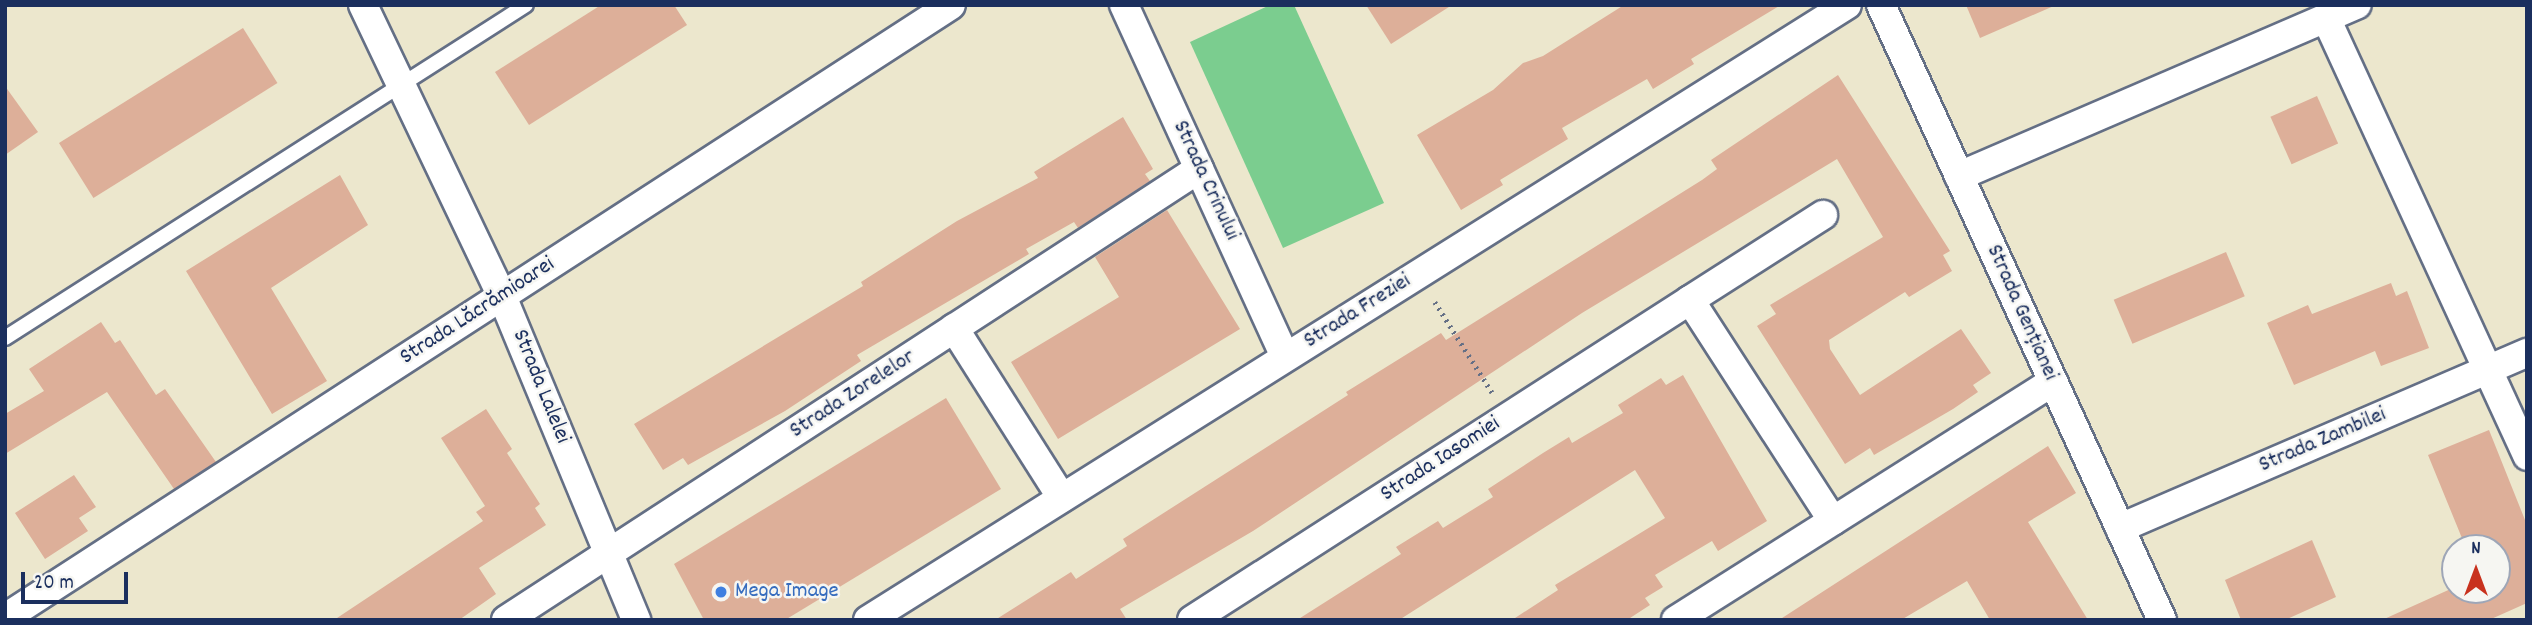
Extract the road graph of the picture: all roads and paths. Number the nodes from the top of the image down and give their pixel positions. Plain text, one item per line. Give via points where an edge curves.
1 (363, 5) edge
2 (526, 5) edge
3 (951, 5) edge
4 (1124, 5) edge
5 (1847, 5) edge
6 (1881, 5) edge
7 (2357, 5) edge
8 (2326, 18) junction
9 (401, 85) junction
10 (1199, 169) junction
11 (1959, 176) junction
12 (1823, 215) dead end
13 (1418, 275) junction
14 (502, 296) junction
15 (1690, 300) junction
16 (954, 328) junction
17 (5, 338) edge
18 (2527, 353) edge
19 (1285, 357) junction
20 (2487, 370) junction
21 (2053, 382) junction
22 (1500, 421) junction
23 (2527, 456) edge
24 (1062, 498) junction
25 (1833, 521) junction
26 (2120, 528) junction
27 (609, 554) junction
28 (5, 618) edge
29 (506, 620) edge
30 (636, 620) edge
31 (868, 620) edge
32 (1192, 620) edge
33 (1676, 620) edge
34 (2162, 620) edge

1 - 9 street, Strada Lalelei
2 - 9 lane
3 - 14 street, Strada Lăcrămioarei
4 - 10 street, Strada Crinului
5 - 13 street, Strada Freziei
6 - 11 street, Strada Gențianei
7 - 8 street
8 - 11 street
8 - 20 street
9 - 14 street, Strada Lalelei
9 - 17 lane
10 - 16 street, Strada Zorelelor
10 - 19 street, Strada Crinului
11 - 21 street, Strada Gențianei
12 - 15 street, Strada Iasomiei
13 - 19 street, Strada Freziei
13 - 22 path via 1493,393 1485,398
14 - 27 street, Strada Lalelei
14 - 28 street, Strada Lăcrămioarei
15 - 22 street, Strada Iasomiei
15 - 25 street
16 - 24 street
16 - 27 street, Strada Zorelelor
18 - 20 street, Strada Zambilei
19 - 24 street, Strada Freziei
20 - 23 street
20 - 26 street, Strada Zambilei
21 - 25 street
21 - 26 street, Strada Gențianei
22 - 32 street, Strada Iasomiei
24 - 31 street, Strada Freziei
25 - 33 street
26 - 34 street, Strada Gențianei
27 - 29 street, Strada Zorelelor
27 - 30 street, Strada Lalelei

